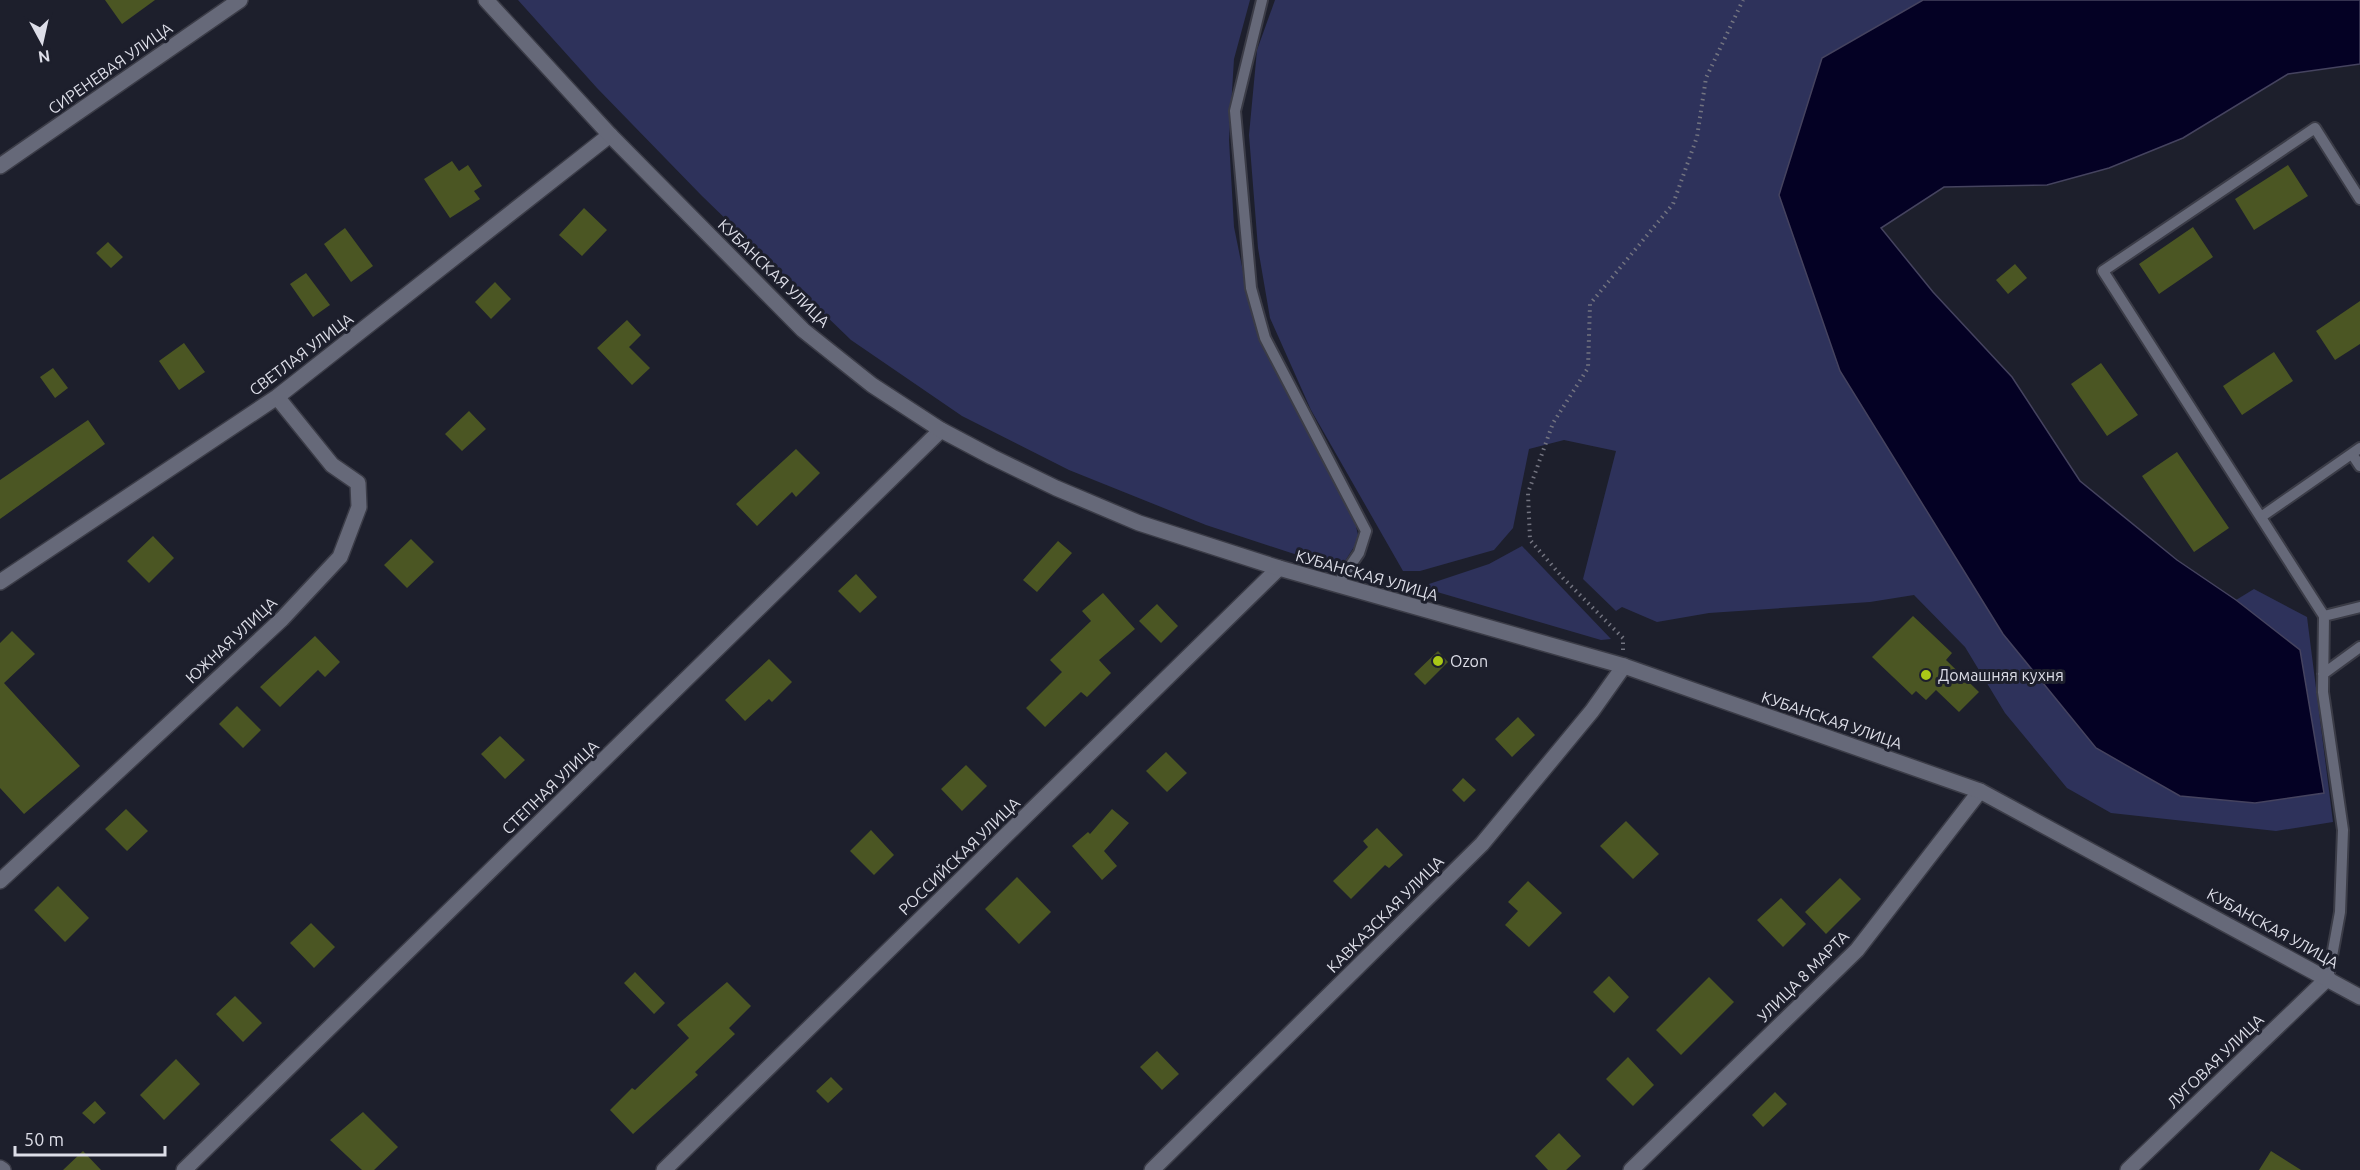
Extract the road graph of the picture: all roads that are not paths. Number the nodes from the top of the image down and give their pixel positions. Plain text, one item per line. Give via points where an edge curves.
1 (240, 0) edge
2 (486, 0) edge
3 (1262, 0) edge
4 (610, 135) junction
5 (0, 166) edge
6 (2360, 199) edge
7 (278, 397) junction
8 (941, 430) junction
9 (2356, 451) edge
10 (2360, 466) edge
11 (2261, 517) junction
12 (1279, 568) junction
13 (0, 582) edge
14 (1337, 585) junction
15 (2360, 607) edge
16 (2324, 616) junction
17 (2360, 648) edge
18 (1623, 666) junction
19 (2323, 674) junction
20 (1980, 791) junction
21 (0, 881) edge
22 (2328, 978) junction
23 (2360, 997) edge
24 (184, 1170) edge
25 (664, 1170) edge
26 (1152, 1170) edge
27 (1631, 1170) edge
28 (2128, 1170) edge

1 - 5 street, СИРЕНЕВАЯ УЛИЦА
2 - 4 street, КУБАНСКАЯ УЛИЦА
3 - 14 lane via 1235,111 1251,288 1265,338 1366,531 1359,553
4 - 7 street, СВЕТЛАЯ УЛИЦА
4 - 8 street, КУБАНСКАЯ УЛИЦА via 803,330 872,385
6 - 11 lane via 2315,128 2103,271
7 - 13 street, СВЕТЛАЯ УЛИЦА
7 - 21 street, ЮЖНАЯ УЛИЦА via 332,465 358,483 359,507 340,557 282,619
8 - 12 street, КУБАНСКАЯ УЛИЦА via 1056,488 1139,522
8 - 24 street, СТЕПНАЯ УЛИЦА
9 - 10 lane
9 - 11 lane
11 - 16 lane
12 - 14 street, КУБАНСКАЯ УЛИЦА
12 - 25 street, РОССИЙСКАЯ УЛИЦА
14 - 18 street, КУБАНСКАЯ УЛИЦА
15 - 16 lane
16 - 19 lane
17 - 19 lane
18 - 20 street, КУБАНСКАЯ УЛИЦА
18 - 26 street, КАВКАЗСКАЯ УЛИЦА via 1592,711 1482,844
19 - 22 lane via 2343,830 2340,912
20 - 22 street, КУБАНСКАЯ УЛИЦА
20 - 27 street, УЛИЦА 8 МАРТА via 1857,950
22 - 23 street, КУБАНСКАЯ УЛИЦА
22 - 28 street, ЛУГОВАЯ УЛИЦА

